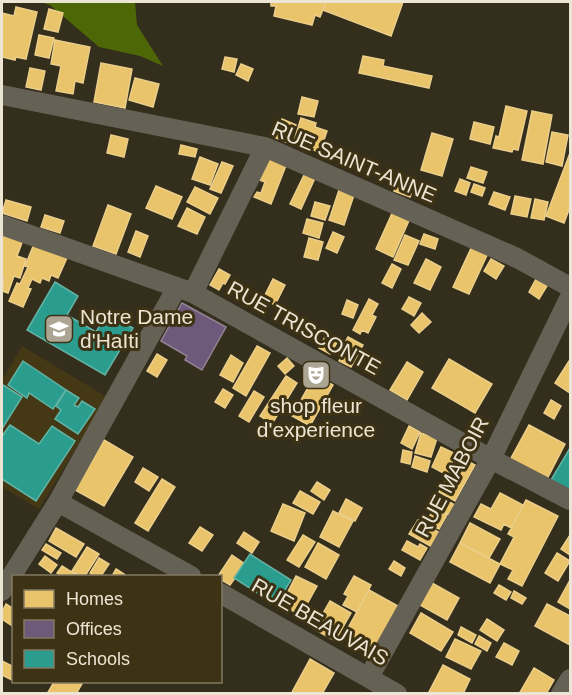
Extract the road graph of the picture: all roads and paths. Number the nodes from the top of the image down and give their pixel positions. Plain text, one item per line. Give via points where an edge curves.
1 (2, 95) edge
2 (265, 147) junction
3 (2, 225) edge
4 (570, 287) edge
5 (184, 291) junction
6 (570, 297) edge
7 (491, 459) junction
8 (570, 500) edge
9 (58, 502) junction
10 (12, 575) edge
11 (12, 575) edge
12 (189, 575) edge
13 (2, 591) edge
14 (222, 594) edge
15 (369, 677) junction
16 (570, 679) edge
17 (397, 693) edge
18 (561, 693) edge

1 - 2 street, RUE SAINT-ANNE
2 - 4 street, RUE SAINT-ANNE via 517,258
2 - 5 street
3 - 5 street, RUE TRISCONTE
5 - 7 street, RUE TRISCONTE
5 - 9 street
6 - 7 street, RUE MABOIR
7 - 8 street, RUE TRISCONTE
7 - 15 street, RUE MABOIR
9 - 11 street
9 - 12 street
10 - 13 street
14 - 15 street, RUE BEAUVAIS
15 - 17 street, RUE BEAUVAIS
16 - 18 street

